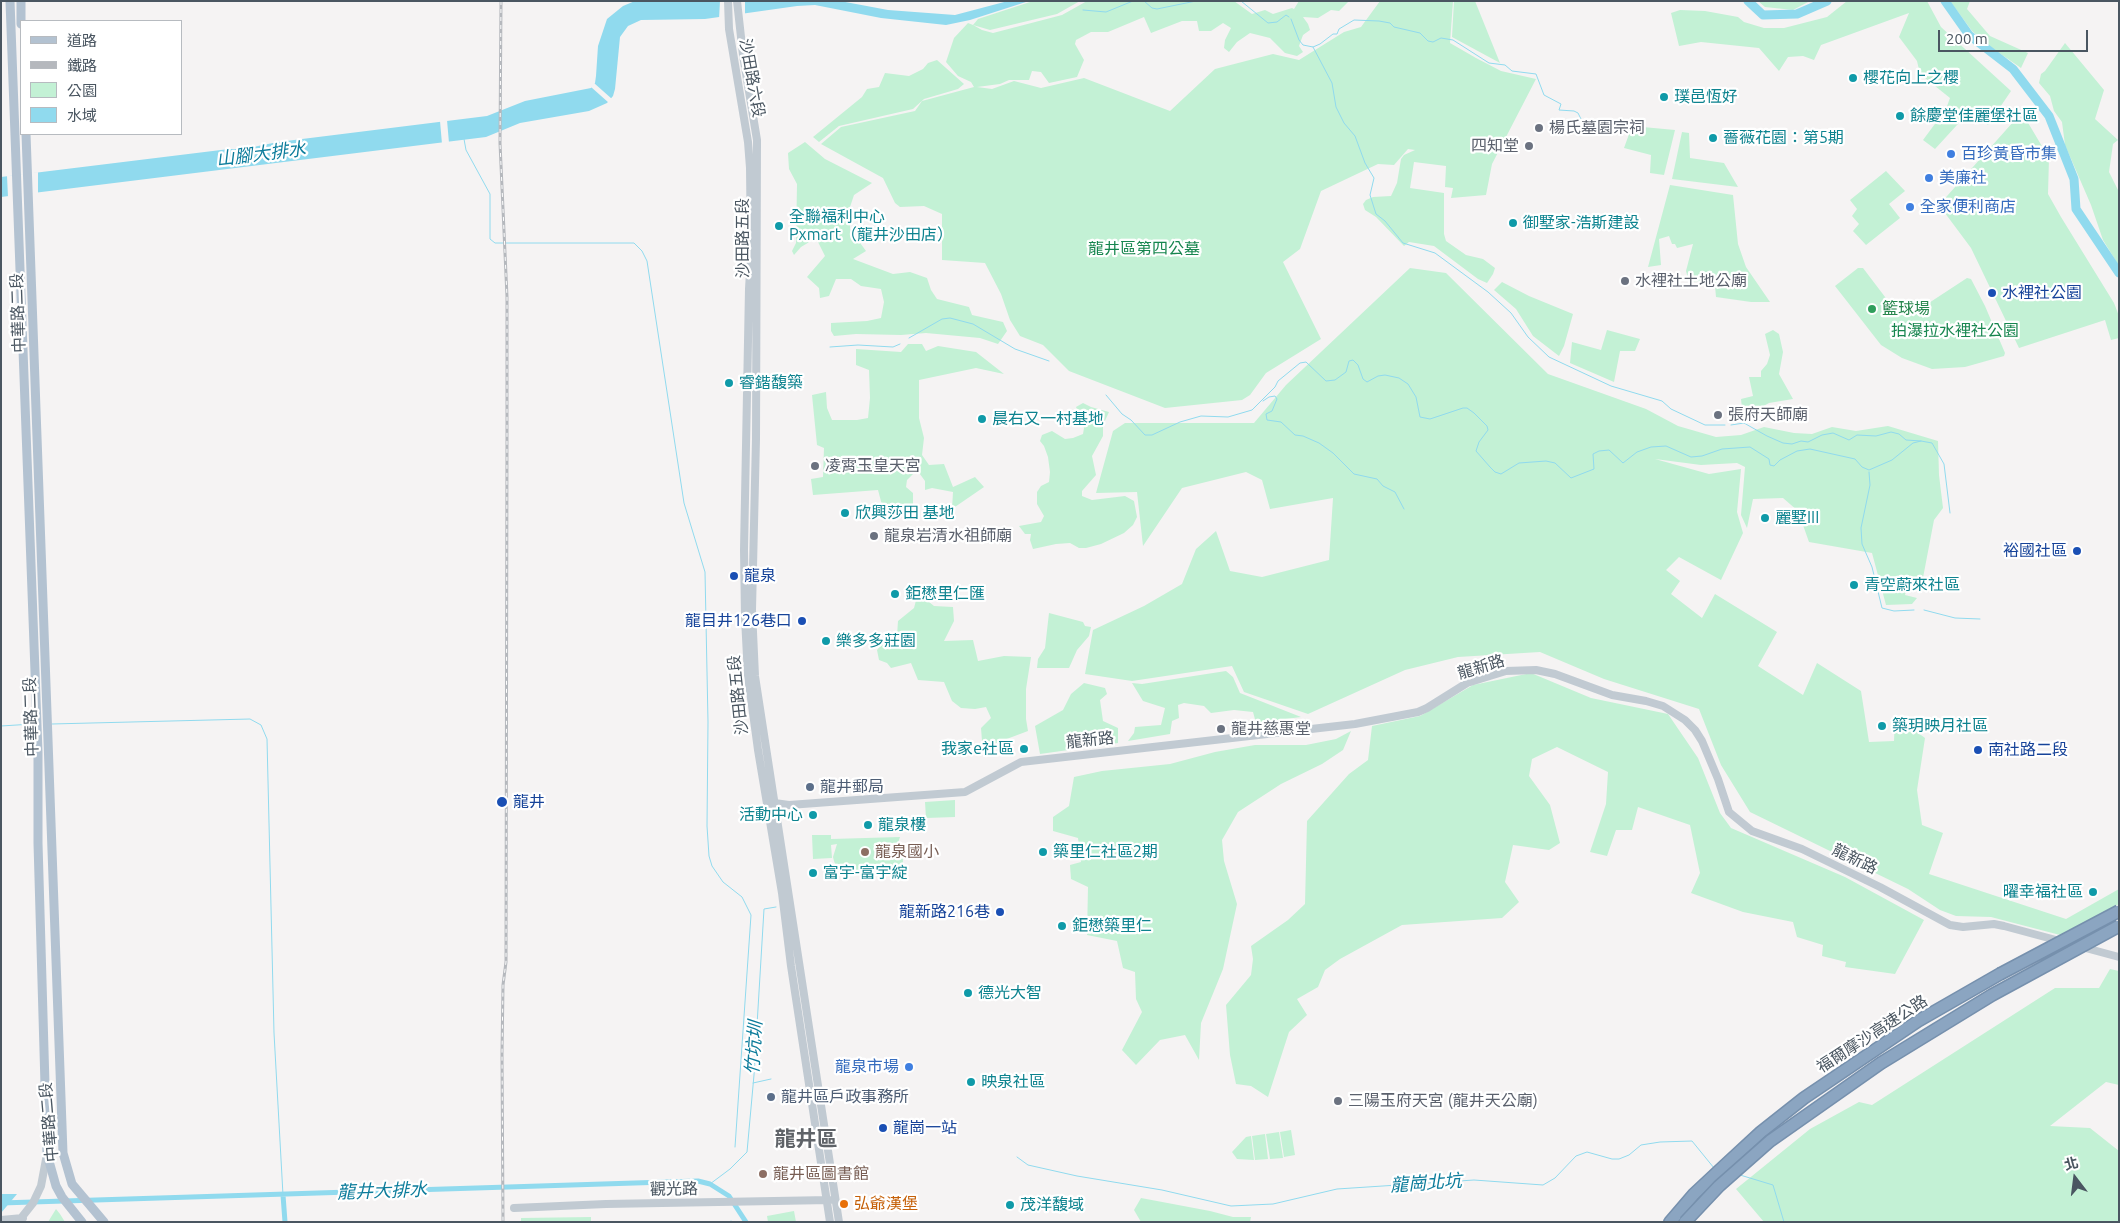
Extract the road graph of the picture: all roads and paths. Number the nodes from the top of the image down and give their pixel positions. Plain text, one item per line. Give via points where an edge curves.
1 (10, 1) edge
2 (20, 1) edge
3 (728, 1) edge
4 (737, 1) edge
5 (21, 20) edge
6 (26, 135) edge
7 (757, 140) joint
8 (748, 142) joint
9 (751, 255) junction
10 (759, 289) junction
11 (748, 301) junction
12 (756, 336) junction
13 (755, 388) junction
14 (753, 434) junction
15 (40, 510) junction
16 (29, 511) junction
17 (744, 546) junction
18 (754, 547) junction
19 (751, 673) junction
20 (771, 803) junction
21 (2119, 911) edge
22 (2119, 926) edge
23 (2119, 957) edge
24 (823, 1111) junction
25 (814, 1113) junction
26 (47, 1154) junction
27 (835, 1200) junction
28 (826, 1201) junction
29 (514, 1208) dead end
30 (1, 1220) edge
31 (20, 1220) edge
32 (82, 1222) edge
33 (104, 1222) edge
34 (830, 1222) edge
35 (839, 1222) edge
36 (1670, 1222) edge
37 (1685, 1222) edge

1 - 16 main road, 中華路二段
2 - 5 main road
3 - 8 street, 沙田路六段 via 728,20
4 - 7 street, 沙田路六段
6 - 15 main road, 中華路二段
7 - 10 street, 沙田路五段
8 - 9 street, 沙田路五段
9 - 10 street via 753,284
9 - 11 street, 沙田路五段
10 - 12 street, 沙田路五段
11 - 12 street, 沙田路五段 via 754,302
11 - 14 street, 沙田路五段 via 748,404 753,406
12 - 13 street, 沙田路五段
13 - 14 street, 沙田路五段
13 - 14 street via 762,442
14 - 17 street, 沙田路五段
14 - 18 street, 沙田路五段
15 - 16 main road
15 - 33 main road, 中華路二段 via 63,1153 76,1191
16 - 26 main road, 中華路二段
17 - 18 street
17 - 19 street, 沙田路五段 via 744,618
18 - 19 street, 沙田路五段
19 - 20 street, 沙田路五段 via 758,750
20 - 23 street, 龍新路 via 789,805 965,792 1021,762 1355,724 1427,708 1467,683 1506,671 1536,670 1612,695 1663,706 1685,720 1695,730 1708,754 1728,812 1752,831 1802,849 1950,925 1994,924
20 - 24 street, 沙田路五段
20 - 25 street, 沙田路五段
21 - 36 highway, 福爾摩沙高速公路, bridge via 1918,1021 1804,1098 1724,1166
22 - 37 highway, 福爾摩沙高速公路, bridge via 1992,995 1881,1063 1770,1141 1719,1186
24 - 25 street
24 - 27 street, 沙田路五段
25 - 28 street, 沙田路五段
26 - 31 street via 41,1186
26 - 32 main road, 中華路二段 via 56,1186
27 - 28 street, 觀光路
27 - 35 street, 沙田路五段
28 - 29 street, 觀光路
28 - 34 street, 沙田路五段
30 - 31 street

